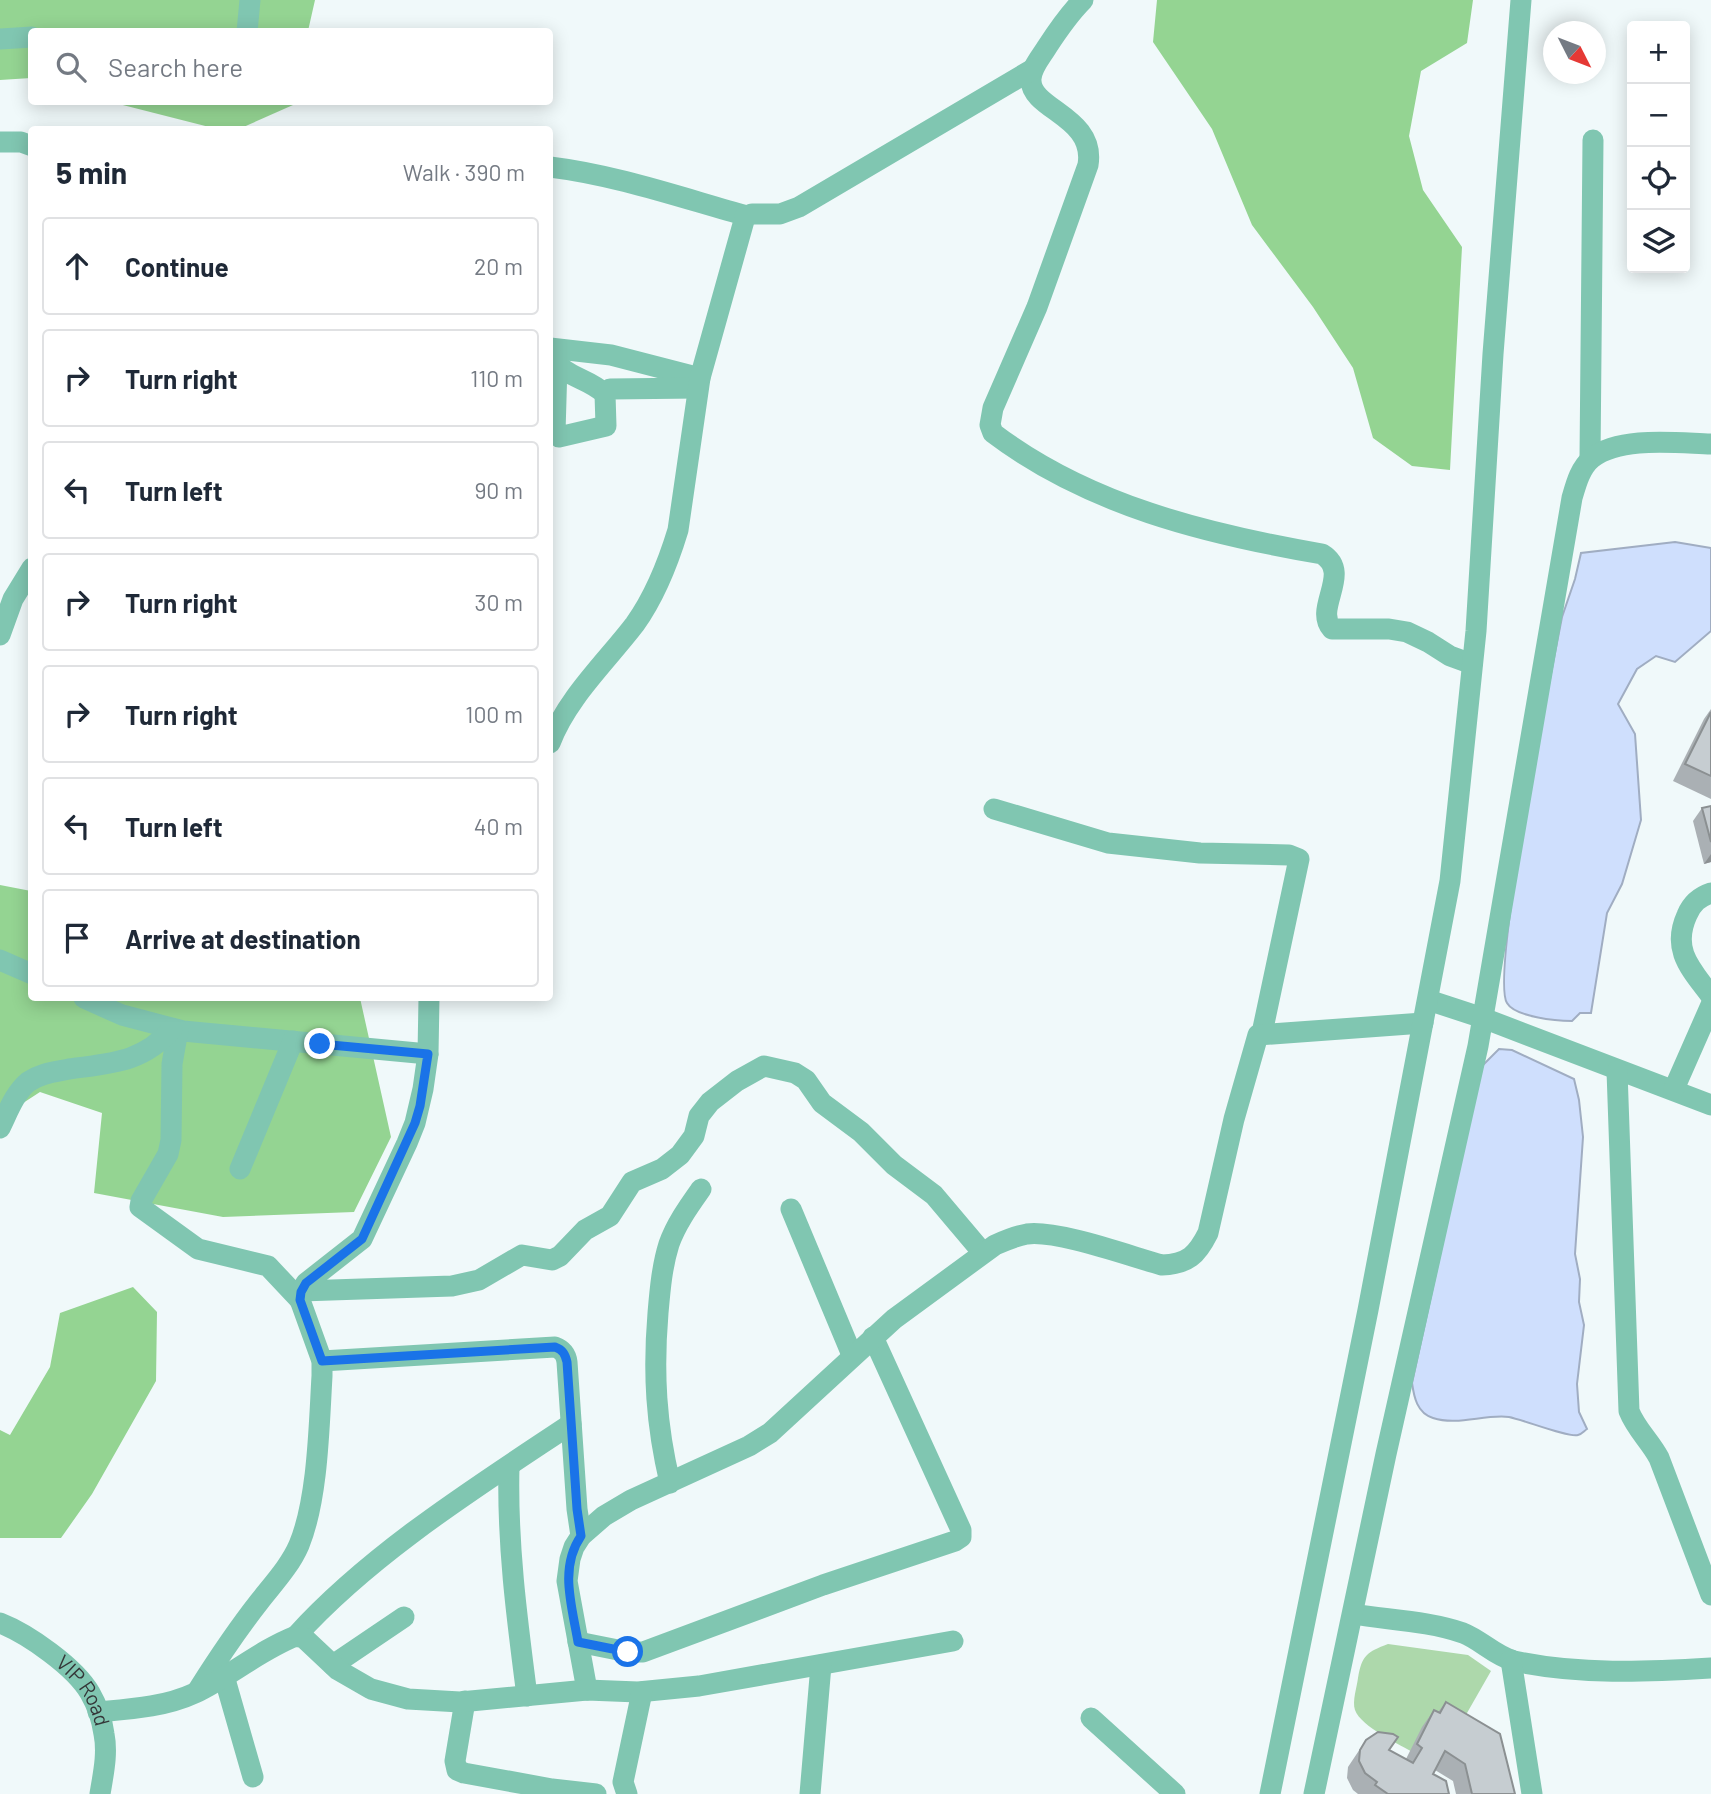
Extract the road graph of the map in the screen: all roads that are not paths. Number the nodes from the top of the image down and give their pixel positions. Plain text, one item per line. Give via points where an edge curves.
1 (250, 0) edge
2 (1083, 0) edge
3 (1521, 0) edge
4 (247, 28) edge
5 (28, 37) edge
6 (0, 39) edge
7 (1033, 69) junction
8 (1593, 140) dead end
9 (0, 142) edge
10 (28, 145) edge
11 (553, 167) edge
12 (747, 216) junction
13 (553, 355) edge
14 (553, 356) edge
15 (553, 375) edge
16 (699, 383) junction
17 (605, 394) junction
18 (1711, 444) edge
19 (1590, 459) junction
20 (28, 575) edge
21 (0, 635) edge
22 (1472, 664) junction
23 (553, 736) edge
24 (995, 808) dead end
25 (1711, 893) edge
26 (0, 960) edge
27 (28, 972) edge
28 (1711, 996) edge
29 (1428, 1000) junction
30 (91, 1001) edge
31 (429, 1001) edge
32 (1711, 1005) edge
33 (1483, 1018) junction
34 (1423, 1023) junction
35 (175, 1029) junction
36 (1262, 1033) junction
37 (293, 1041) junction
38 (428, 1054) junction
39 (1617, 1071) junction
40 (1674, 1089) junction
41 (1711, 1105) edge
42 (0, 1128) edge
43 (240, 1169) dead end
44 (701, 1189) dead end
45 (791, 1209) dead end
46 (984, 1253) junction
47 (301, 1296) junction
48 (873, 1337) junction
49 (852, 1355) junction
50 (322, 1361) junction
51 (571, 1424) junction
52 (509, 1466) junction
53 (670, 1483) junction
54 (581, 1536) junction
55 (1711, 1595) edge
56 (1353, 1614) junction
57 (404, 1617) dead end
58 (0, 1623) edge
59 (296, 1636) junction
60 (954, 1641) dead end
61 (578, 1642) junction
62 (1511, 1660) junction
63 (332, 1665) junction
64 (821, 1665) junction
65 (1711, 1668) edge
66 (224, 1676) junction
67 (587, 1690) junction
68 (642, 1692) junction
69 (195, 1693) junction
70 (527, 1696) junction
71 (465, 1701) junction
72 (98, 1712) junction
73 (1091, 1718) dead end
74 (253, 1777) dead end
75 (100, 1794) edge
76 (596, 1794) edge
77 (627, 1794) edge
78 (810, 1794) edge
79 (1175, 1794) edge
80 (1270, 1794) edge
81 (1314, 1794) edge
82 (1532, 1794) edge

1 - 4 street
2 - 7 street
3 - 22 street
5 - 6 street
7 - 12 street via 799,208
7 - 22 street via 1032,86 1085,136 1090,155 1037,307 993,408 993,433 1056,474 1120,504 1248,541 1322,554 1335,572 1326,617 1332,629 1407,632
8 - 19 street
9 - 10 street
11 - 12 street
12 - 16 street
13 - 16 street via 611,355
14 - 17 street via 563,371
15 - 17 street via 556,436 606,426
16 - 17 street via 610,389
16 - 23 street via 678,530 663,575 636,622 559,721
18 - 19 street via 1622,444
19 - 33 street via 1572,498
20 - 21 street
22 - 29 street via 1450,881
24 - 36 street via 1108,843 1299,859
25 - 28 street via 1688,911 1680,937 1688,964
26 - 27 street
29 - 33 street
29 - 34 street
30 - 35 street
31 - 38 street
32 - 40 street
33 - 39 street
33 - 56 street
34 - 36 street
34 - 80 street
35 - 37 street
35 - 42 street via 128,1060 52,1072 30,1081 16,1096
35 - 47 street via 172,1140 140,1207 198,1249 268,1266
36 - 46 street via 1256,1037 1244,1079 1208,1233 1200,1250 1189,1259 1162,1265 1039,1234 1010,1238
37 - 38 street
37 - 43 street
38 - 47 street via 415,1123 369,1225 353,1248 306,1283
39 - 40 street
39 - 55 street via 1629,1411 1633,1424 1659,1458
40 - 41 street
44 - 53 street via 669,1244 660,1294 656,1399 659,1441
45 - 49 street
46 - 47 street via 934,1195 822,1103 806,1080 764,1066 710,1102 680,1155 632,1182 610,1216 585,1230 552,1260 522,1255 478,1280 452,1286
46 - 48 street
47 - 50 street
48 - 49 street
48 - 61 street via 961,1536 643,1652
49 - 53 street via 770,1433
50 - 51 street via 555,1347 566,1355
50 - 69 street via 318,1442 299,1545
51 - 52 street
51 - 54 street
52 - 59 street via 396,1546
52 - 70 street via 511,1565
53 - 54 street via 604,1516
54 - 61 street via 570,1559 567,1581
56 - 62 street via 1443,1627 1466,1634
56 - 81 street
57 - 63 street
58 - 72 street, VIP Road via 69,1669 89,1691
59 - 63 street
59 - 66 street
60 - 64 street
61 - 67 street
62 - 65 street via 1617,1670
62 - 82 street
63 - 71 street via 354,1681 390,1694
64 - 68 street
64 - 78 street
66 - 69 street
66 - 74 street
67 - 68 street
67 - 70 street
68 - 77 street via 623,1782
69 - 72 street via 146,1707
70 - 71 street
71 - 76 street via 457,1770
72 - 75 street, VIP Road via 105,1735
73 - 79 street

